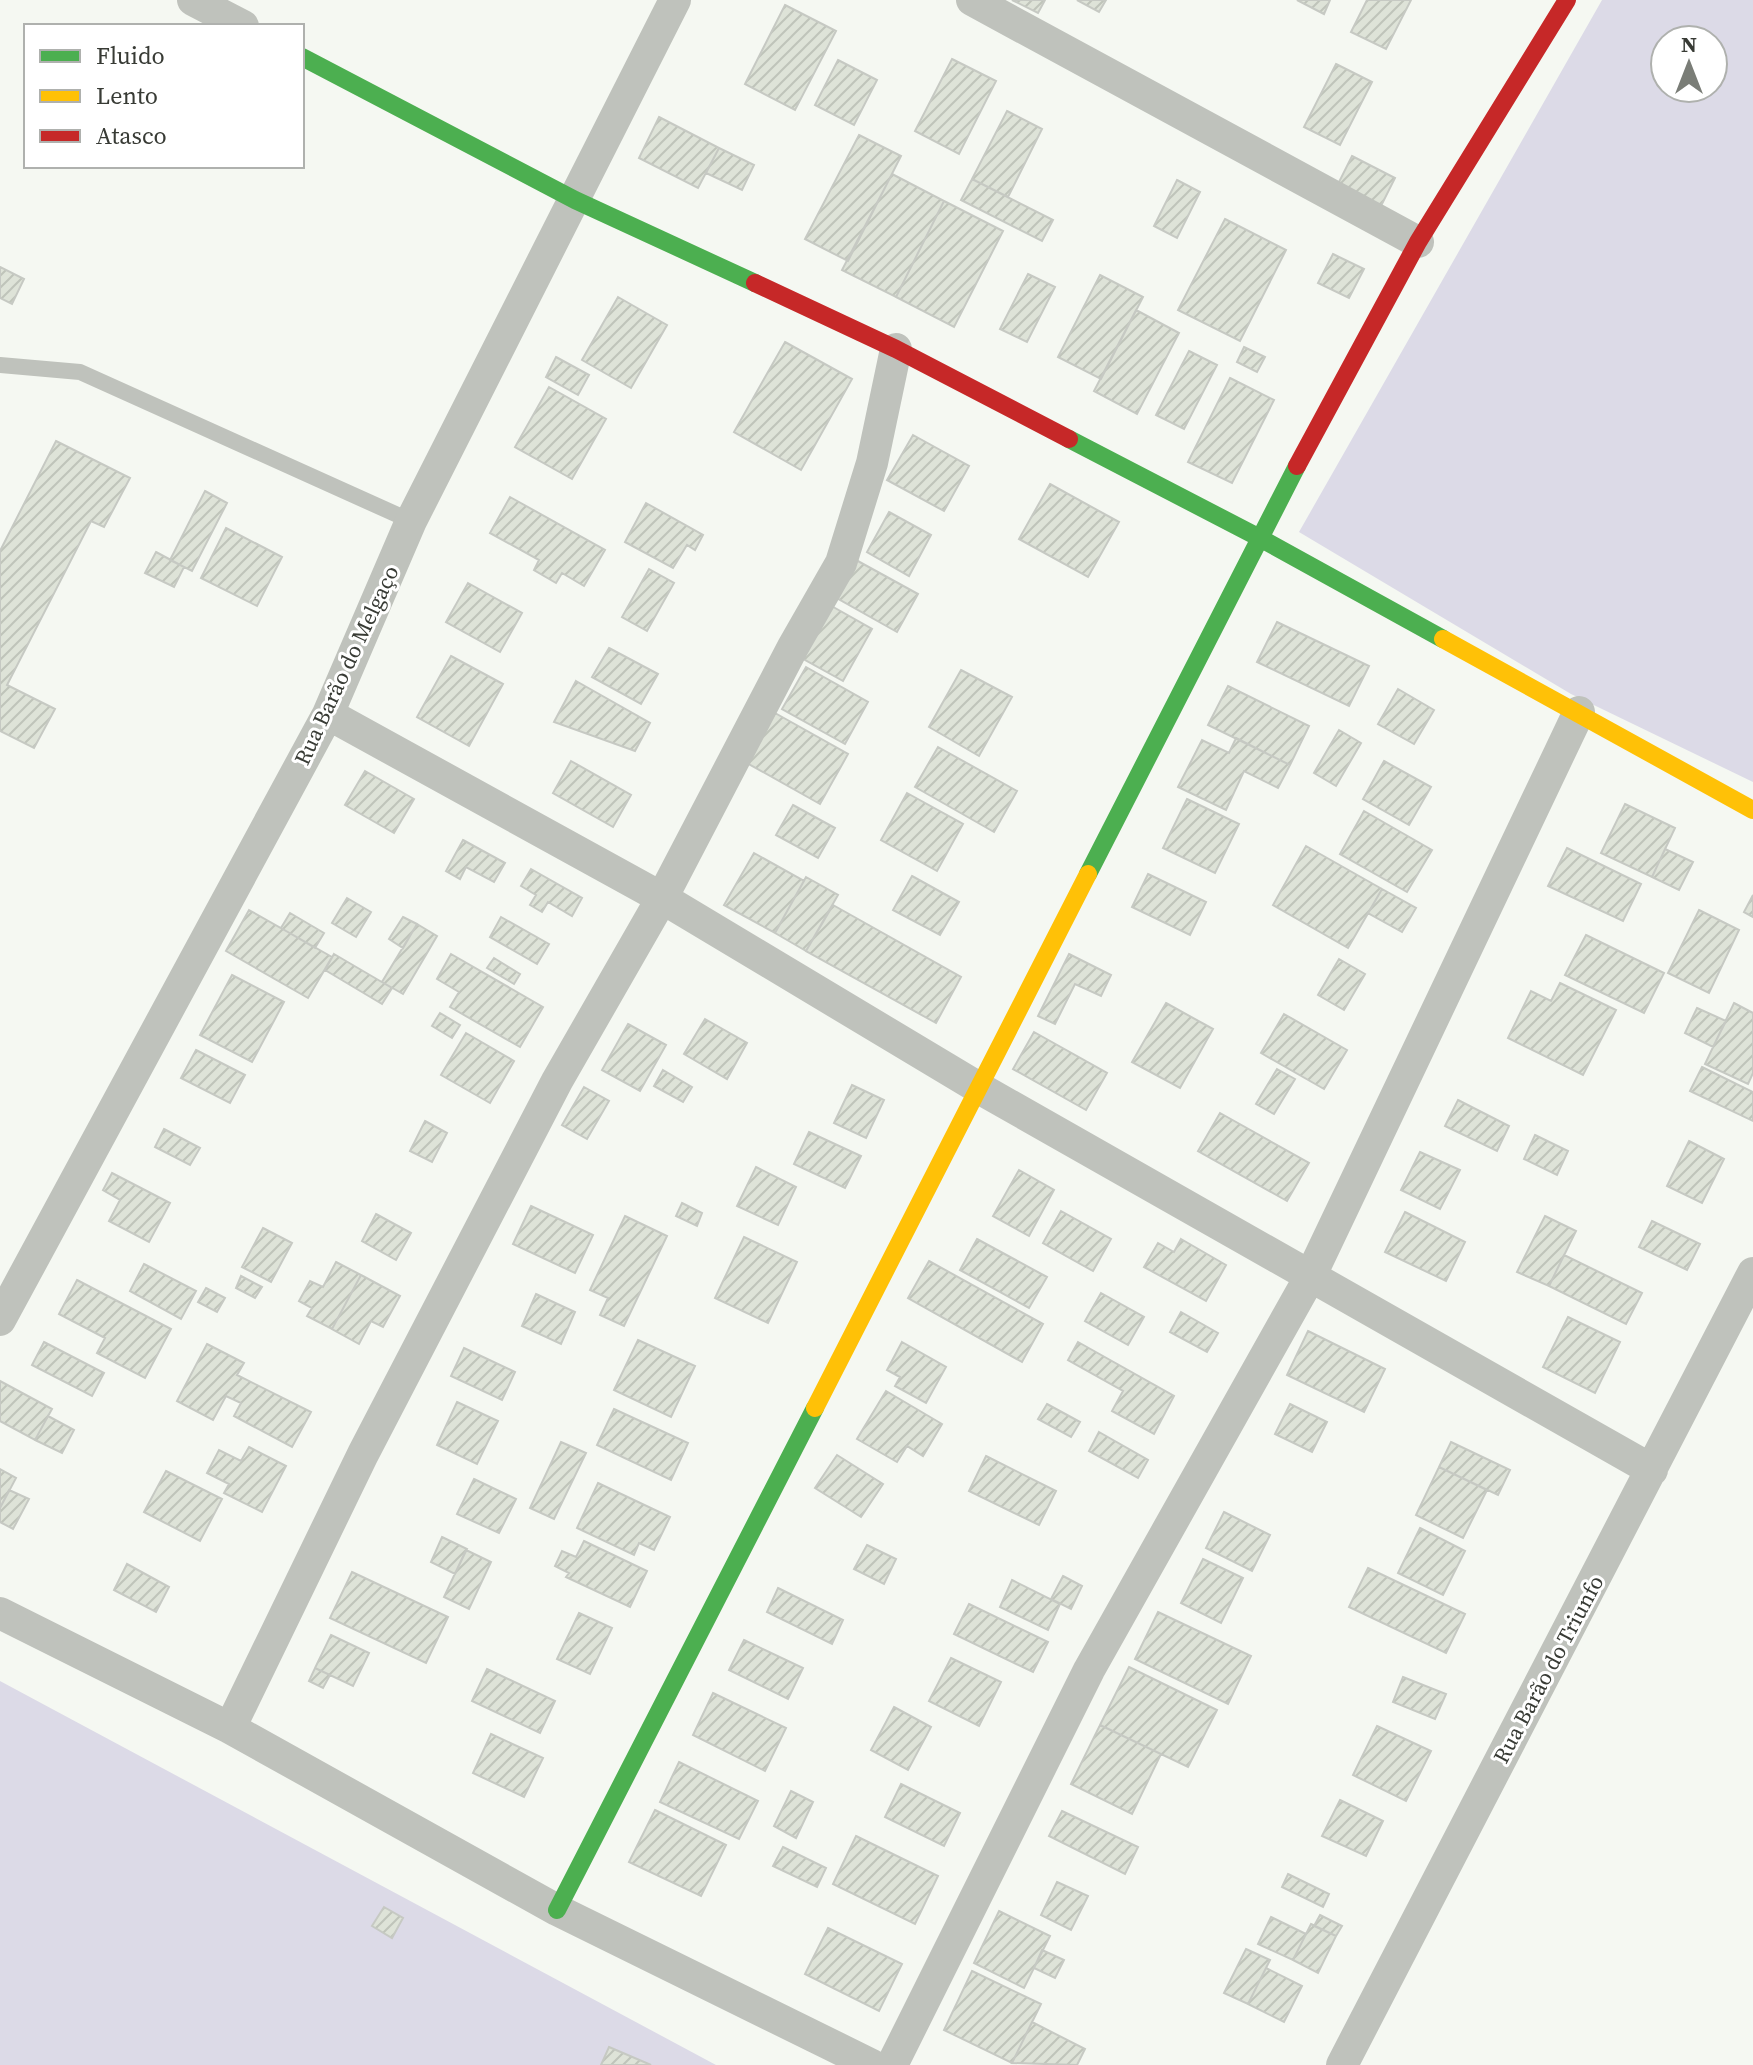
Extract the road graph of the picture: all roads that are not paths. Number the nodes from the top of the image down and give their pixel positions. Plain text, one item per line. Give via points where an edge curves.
1 (193, 0) edge
2 (675, 0) edge
3 (972, 0) edge
4 (1567, 0) edge
5 (239, 24) edge
6 (304, 58) edge
7 (575, 200) junction
8 (1418, 242) junction
9 (896, 349) junction
10 (0, 365) edge
11 (411, 521) junction
12 (1258, 537) junction
13 (1579, 712) junction
14 (328, 714) junction
15 (1753, 810) edge
16 (662, 898) junction
17 (979, 1088) junction
18 (1753, 1273) edge
19 (1311, 1275) junction
20 (0, 1320) edge
21 (1652, 1470) junction
22 (0, 1613) edge
23 (230, 1728) junction
24 (557, 1910) junction
25 (872, 2065) edge
26 (892, 2065) edge
27 (1342, 2065) edge

1 - 5 street
2 - 7 street, Rua Barão do Melgaço
3 - 8 street
4 - 8 street
6 - 7 street
7 - 9 street
7 - 11 street, Rua Barão do Melgaço
8 - 12 street
9 - 12 street
9 - 16 street via 872,463 841,563
10 - 11 lane via 80,372
11 - 14 street, Rua Barão do Melgaço
12 - 13 street
12 - 17 street
13 - 15 street
13 - 19 street
14 - 16 street
14 - 20 street, Rua Barão do Melgaço
16 - 17 street
16 - 23 street via 528,1136 363,1454
17 - 19 street
17 - 24 street
18 - 21 street, Rua Barão do Triunfo
19 - 21 street
19 - 26 street via 1089,1670
21 - 27 street, Rua Barão do Triunfo
22 - 23 street
23 - 24 street
24 - 25 street

